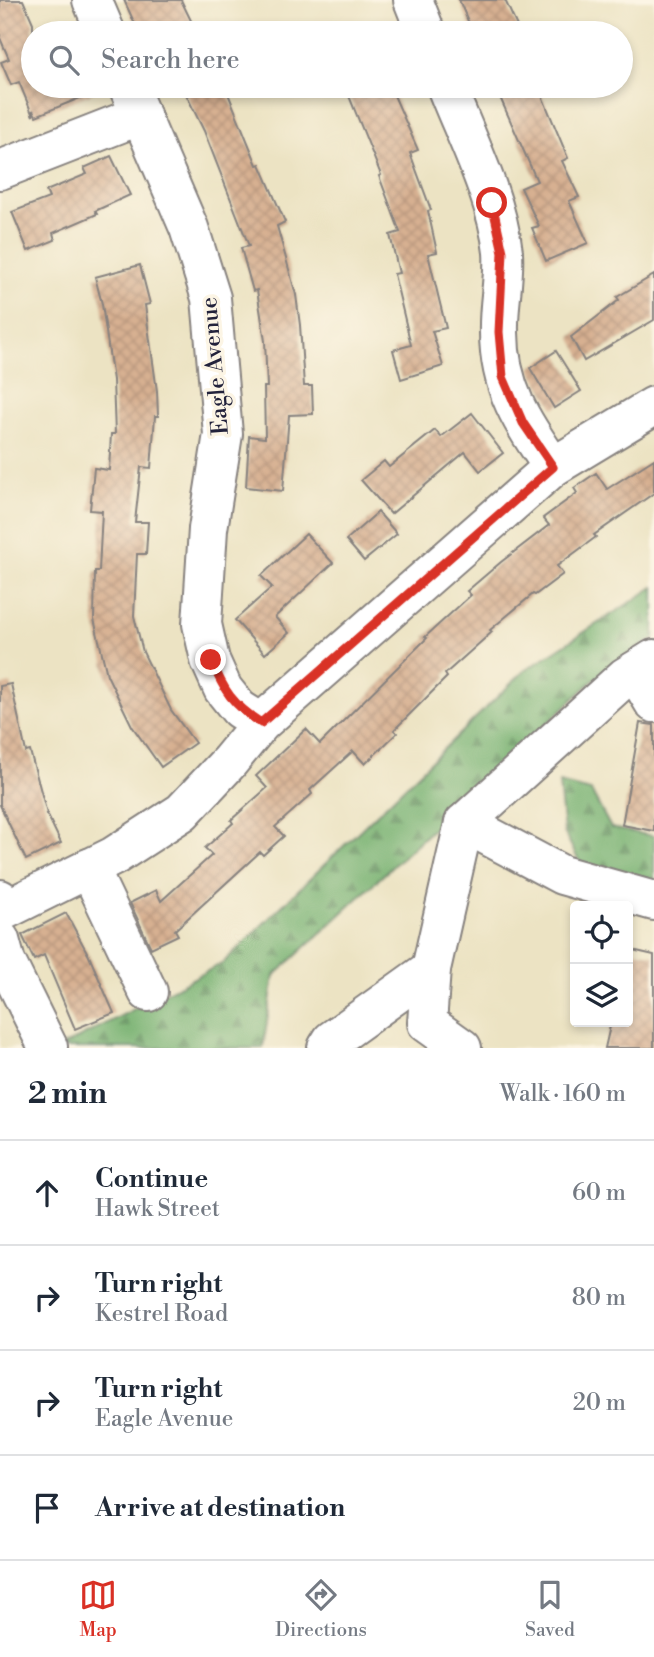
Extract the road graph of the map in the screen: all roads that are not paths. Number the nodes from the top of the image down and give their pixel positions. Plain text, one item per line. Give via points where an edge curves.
1 (92, 0) edge
2 (413, 0) edge
3 (101, 21) edge
4 (421, 21) edge
5 (451, 98) edge
6 (134, 100) edge
7 (0, 170) edge
8 (654, 406) edge
9 (553, 467) junction
10 (648, 677) edge
11 (261, 723) junction
12 (464, 823) junction
13 (89, 868) junction
14 (654, 901) edge
15 (1, 920) edge
16 (431, 969) junction
17 (148, 992) dead end
18 (48, 1047) edge
19 (327, 1048) edge
20 (462, 1048) edge

1 - 3 street
2 - 4 street
5 - 9 street via 492,203 503,252 499,332 503,377 523,423
6 - 7 street
6 - 11 street, Eagle Avenue via 189,228 211,298 223,434 208,529 202,624 223,689 239,709
8 - 9 street
9 - 11 street
10 - 12 street via 625,677
11 - 13 street via 182,812
12 - 14 street via 562,875
12 - 16 street
13 - 15 street
13 - 17 street
15 - 18 street via 6,962
16 - 19 street
16 - 20 street via 427,1023

